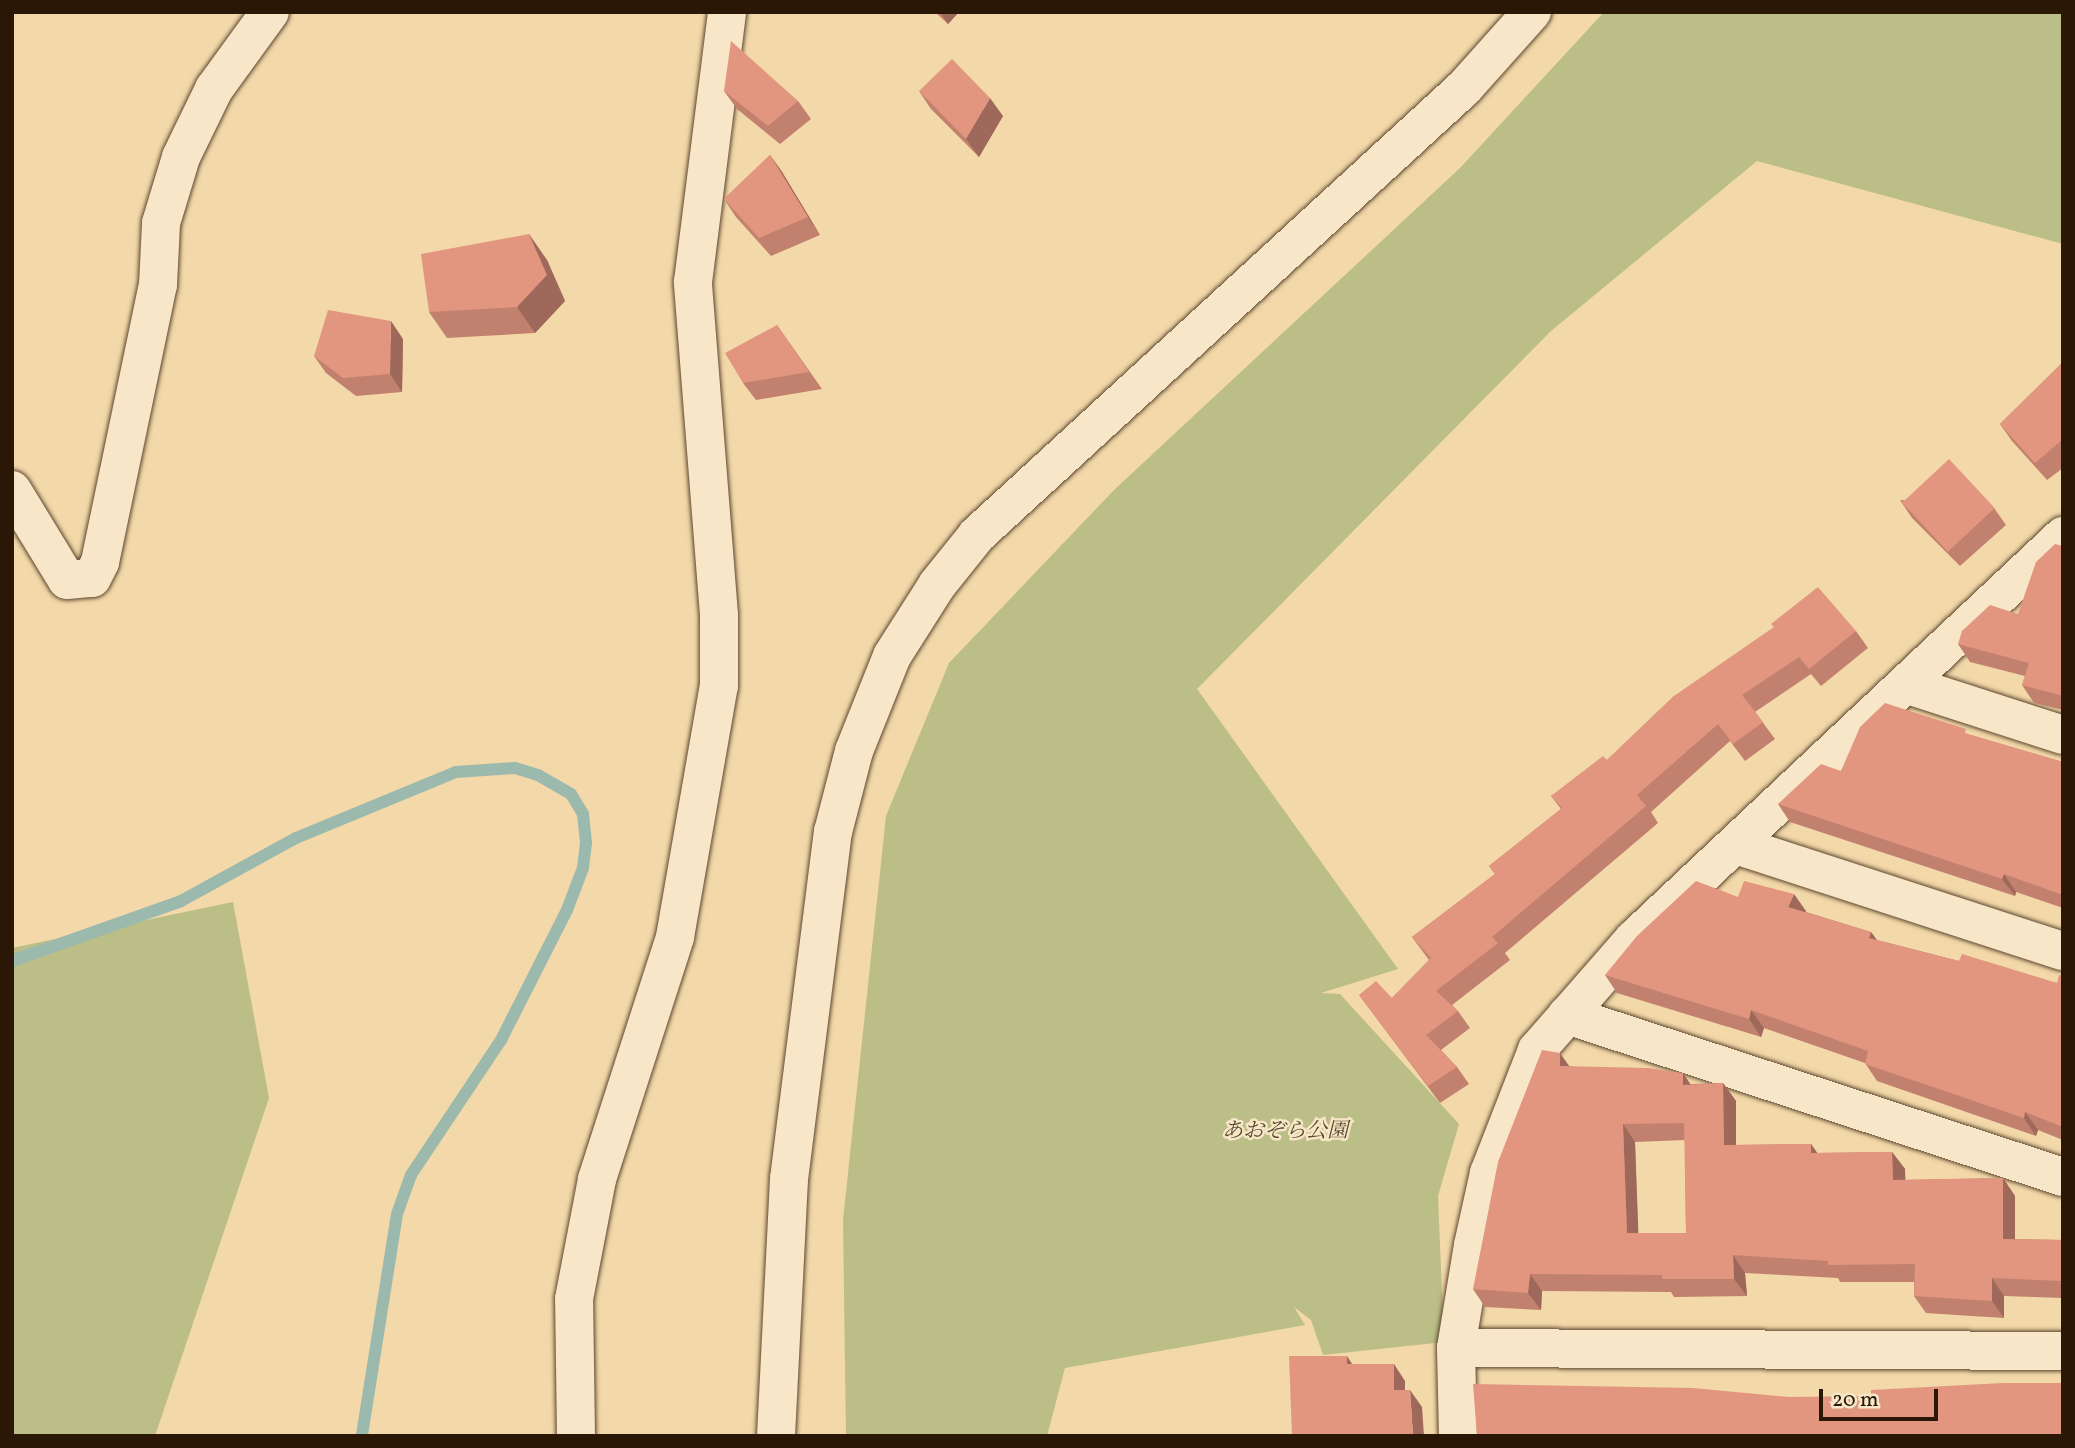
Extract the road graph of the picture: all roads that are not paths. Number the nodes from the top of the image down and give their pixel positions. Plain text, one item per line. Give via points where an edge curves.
1 (270, 12) edge
2 (1532, 12) edge
3 (721, 15) edge
4 (12, 490) edge
5 (2063, 536) edge
6 (1908, 685) junction
7 (2063, 735) edge
8 (1736, 845) junction
9 (2063, 951) edge
10 (1567, 1015) junction
11 (2063, 1177) edge
12 (1456, 1348) junction
13 (2063, 1351) edge
14 (576, 1436) edge
15 (776, 1436) edge
16 (1458, 1436) edge

1 - 4 street via 214,89 181,157 161,223 158,285 100,562 92,578 67,580
2 - 15 street via 1464,89 977,535 937,585 892,656 854,751 829,858 789,1179
3 - 14 street via 693,282 719,615 719,686 675,937 597,1179 573,1299
5 - 6 street
6 - 7 street
6 - 8 street
8 - 9 street
8 - 10 street via 1634,939
10 - 11 street
10 - 12 street via 1537,1050 1489,1173
12 - 13 street
12 - 16 street

